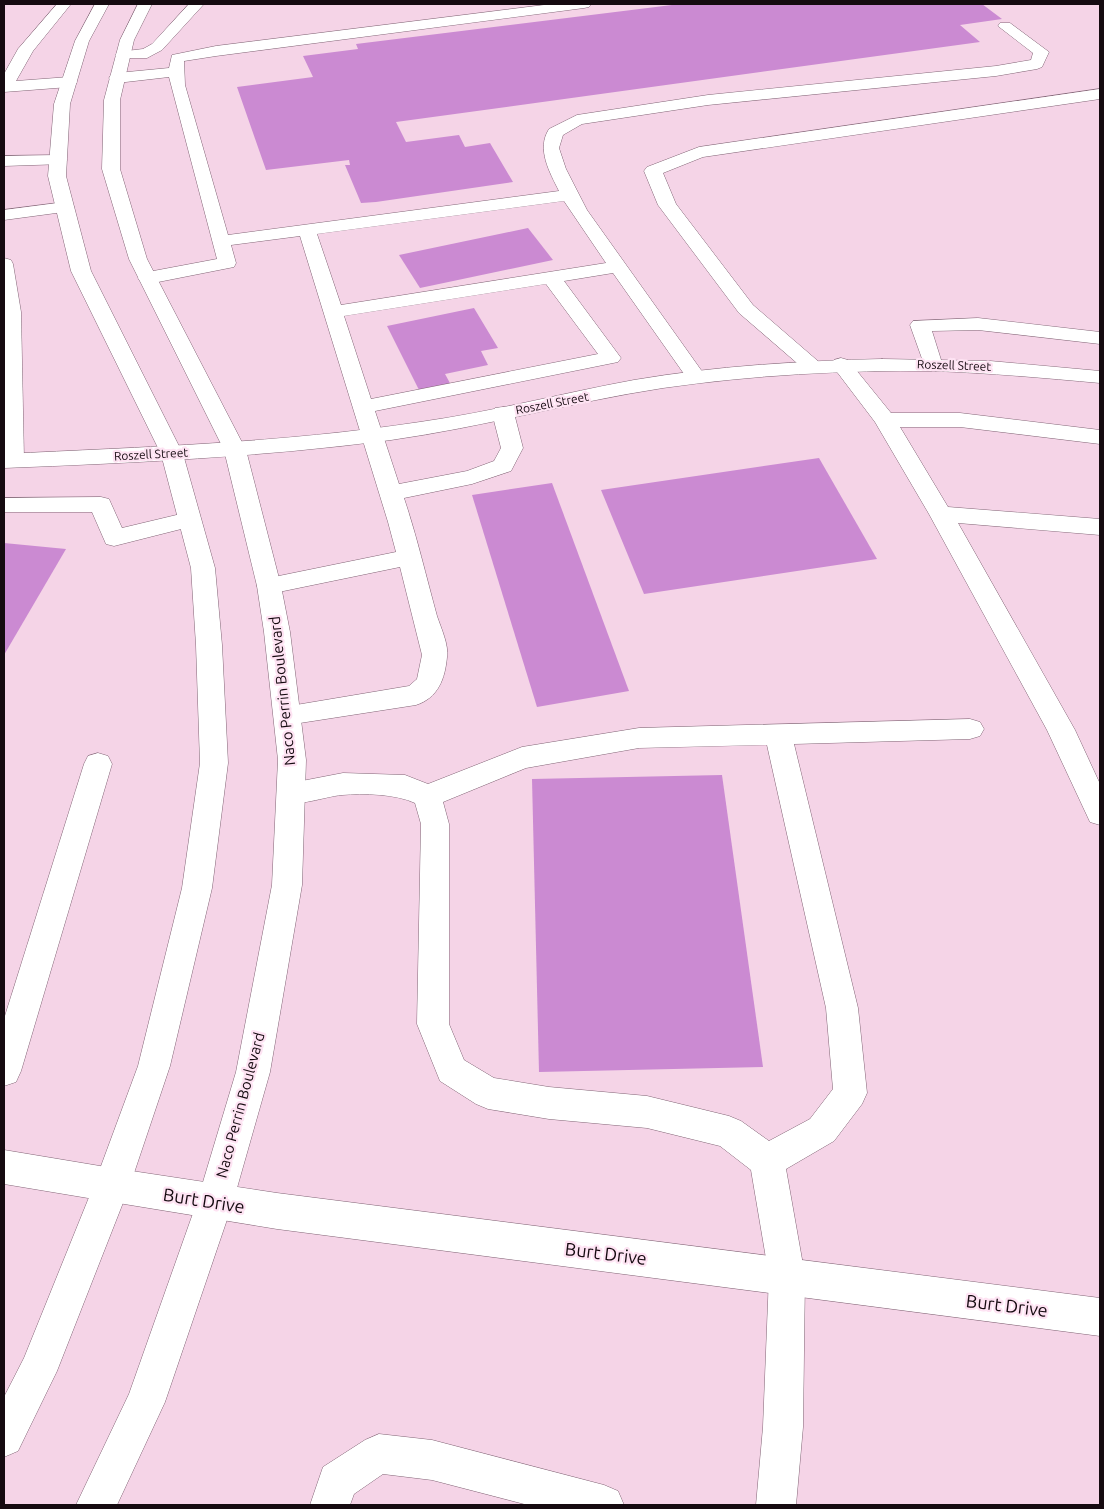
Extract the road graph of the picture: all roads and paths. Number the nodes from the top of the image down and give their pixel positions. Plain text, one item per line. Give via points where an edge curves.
1 (64, 4) edge
2 (102, 4) edge
3 (145, 4) edge
4 (197, 4) edge
5 (584, 4) edge
6 (510, 9) edge
7 (1005, 26) dead end
8 (147, 53) junction
9 (176, 65) junction
10 (99, 70) junction
11 (4, 87) edge
12 (1100, 94) edge
13 (58, 160) junction
14 (4, 161) edge
15 (571, 195) junction
16 (65, 207) junction
17 (4, 215) edge
18 (307, 230) junction
19 (221, 241) junction
20 (4, 264) edge
21 (618, 267) junction
22 (551, 277) junction
23 (148, 278) junction
24 (333, 312) junction
25 (1100, 338) edge
26 (840, 364) junction
27 (932, 364) junction
28 (812, 366) junction
29 (696, 377) junction
30 (1100, 377) edge
31 (364, 407) junction
32 (503, 413) junction
33 (885, 420) junction
34 (372, 434) junction
35 (1100, 437) edge
36 (235, 450) junction
37 (172, 454) junction
38 (8, 461) edge
39 (390, 493) junction
40 (4, 505) edge
41 (941, 514) junction
42 (189, 520) junction
43 (1100, 527) edge
44 (410, 557) junction
45 (269, 586) junction
46 (287, 716) junction
47 (970, 729) dead end
48 (778, 734) junction
49 (98, 764) dead end
50 (291, 793) junction
51 (427, 796) junction
52 (1100, 814) edge
53 (4, 1070) edge
54 (767, 1161) junction
55 (4, 1167) edge
56 (112, 1185) junction
57 (215, 1202) junction
58 (787, 1276) junction
59 (1100, 1318) edge
60 (4, 1437) edge
61 (96, 1505) edge
62 (330, 1505) edge
63 (604, 1505) edge
64 (776, 1505) edge

1 - 11 main road via 26,49
2 - 10 main road, Naco Perrin Boulevard via 82,41
3 - 10 main road, Naco Perrin Boulevard via 127,40
4 - 8 main road via 157,47
5 - 6 main road
6 - 9 main road via 216,51
7 - 15 main road via 1041,52 1037,64 996,72 708,100 577,120 555,134 551,148
8 - 9 main road
8 - 10 main road
9 - 10 main road
9 - 19 main road via 177,85
10 - 11 main road
10 - 13 main road, Naco Perrin Boulevard via 62,104
10 - 23 main road, Naco Perrin Boulevard via 112,100 110,169 138,259
12 - 28 main road via 699,152 653,171 668,205 746,309
13 - 14 main road
13 - 16 main road, Naco Perrin Boulevard via 57,176
15 - 18 main road
15 - 21 main road via 578,211
16 - 17 main road
16 - 37 main road, Naco Perrin Boulevard via 81,271
18 - 19 main road
18 - 24 main road
19 - 23 main road via 227,262
20 - 38 main road via 11,312
21 - 22 main road
21 - 29 main road
22 - 24 main road
22 - 31 main road via 610,358
23 - 36 main road, Naco Perrin Boulevard
24 - 31 main road
25 - 27 main road via 978,324 920,325
26 - 27 main road, Roszell Street
26 - 28 main road, Roszell Street
26 - 33 main road
27 - 30 main road, Roszell Street via 1027,368
28 - 29 main road, Roszell Street
29 - 32 main road, Roszell Street
31 - 34 main road
32 - 34 main road, Roszell Street
32 - 39 main road via 512,448 503,466 472,478
33 - 35 main road via 960,420
33 - 41 main road
34 - 36 main road, Roszell Street
34 - 39 main road
36 - 37 main road, Roszell Street
36 - 45 main road, Naco Perrin Boulevard
37 - 38 main road, Roszell Street
37 - 42 main road, Naco Perrin Boulevard
39 - 44 main road
40 - 42 main road via 101,504 114,538
41 - 43 main road
41 - 52 main road via 1061,730
42 - 56 main road, Naco Perrin Boulevard via 203,568 214,764 197,888 156,1056
44 - 45 main road
44 - 46 main road via 435,655 429,683 416,695
45 - 46 main road, Naco Perrin Boulevard
46 - 50 main road, Naco Perrin Boulevard via 292,760
47 - 48 main road
48 - 51 main road via 639,738 522,758
48 - 54 main road via 842,1008 850,1093 822,1130
49 - 53 main road
50 - 51 main road via 342,784 405,786
50 - 57 main road, Naco Perrin Boulevard via 287,885 253,1072
51 - 54 main road via 436,824 433,1024 452,1070 488,1093 549,1103 647,1112 729,1132
54 - 58 main road
55 - 56 main road, Burt Drive
56 - 57 main road, Burt Drive
56 - 60 main road, Naco Perrin Boulevard via 38,1371
57 - 58 main road, Burt Drive
57 - 61 main road, Naco Perrin Boulevard via 146,1402
58 - 59 main road, Burt Drive
58 - 64 main road via 783,1428
62 - 63 main road via 337,1481 379,1454 432,1460

